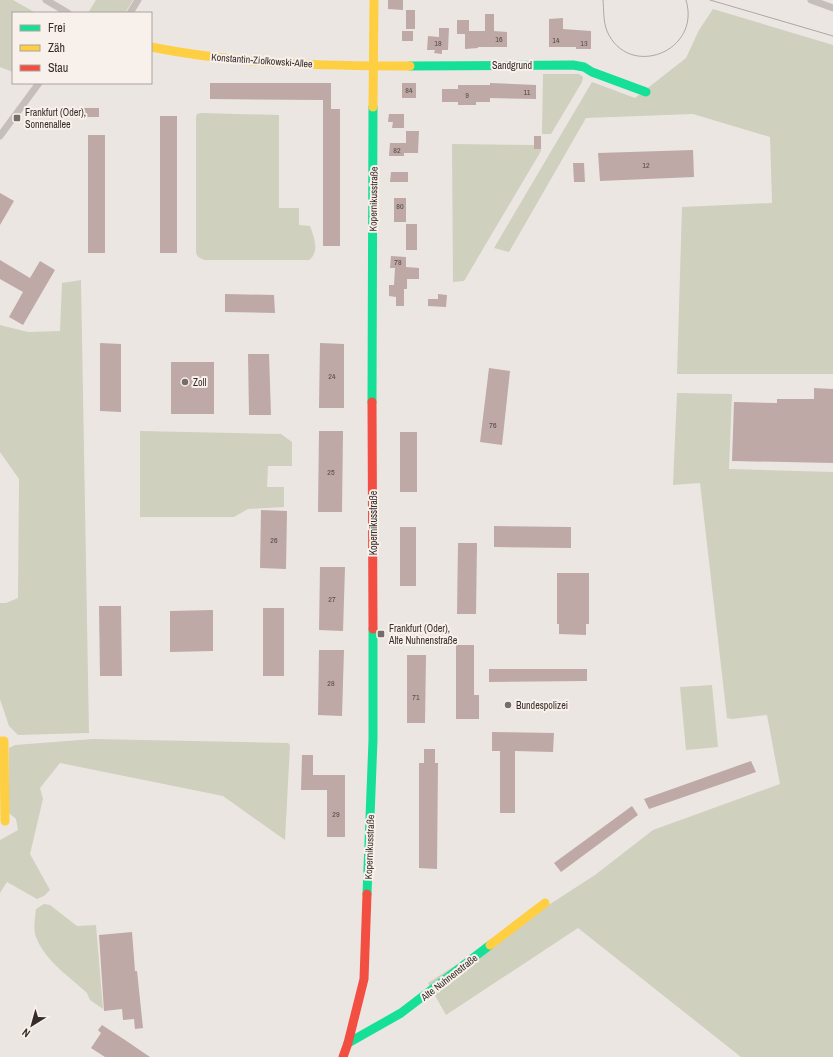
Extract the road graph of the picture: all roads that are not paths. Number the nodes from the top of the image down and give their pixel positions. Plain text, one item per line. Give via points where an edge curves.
1 (46, 0) edge
2 (138, 0) edge
3 (374, 0) edge
4 (811, 0) edge
5 (833, 8) edge
6 (66, 12) edge
7 (131, 12) edge
8 (152, 47) edge
9 (374, 66) junction
10 (38, 84) edge
11 (646, 92) dead end
12 (0, 136) edge
13 (2, 741) edge
14 (5, 821) dead end
15 (545, 903) dead end
16 (348, 1043) junction
17 (343, 1057) edge

1 - 6 street
2 - 7 street
3 - 9 main road, Kopernikusstraße
4 - 5 street
8 - 9 main road, Konstantin-Ziolkowski-Allee via 192,55 278,63
9 - 11 main road, Sandgrund via 573,65
9 - 16 main road, Kopernikusstraße via 373,740 364,979
10 - 12 street
13 - 14 main road
15 - 16 main road, Alte Nuhnenstraße via 401,1013
16 - 17 main road, Kopernikusstraße

